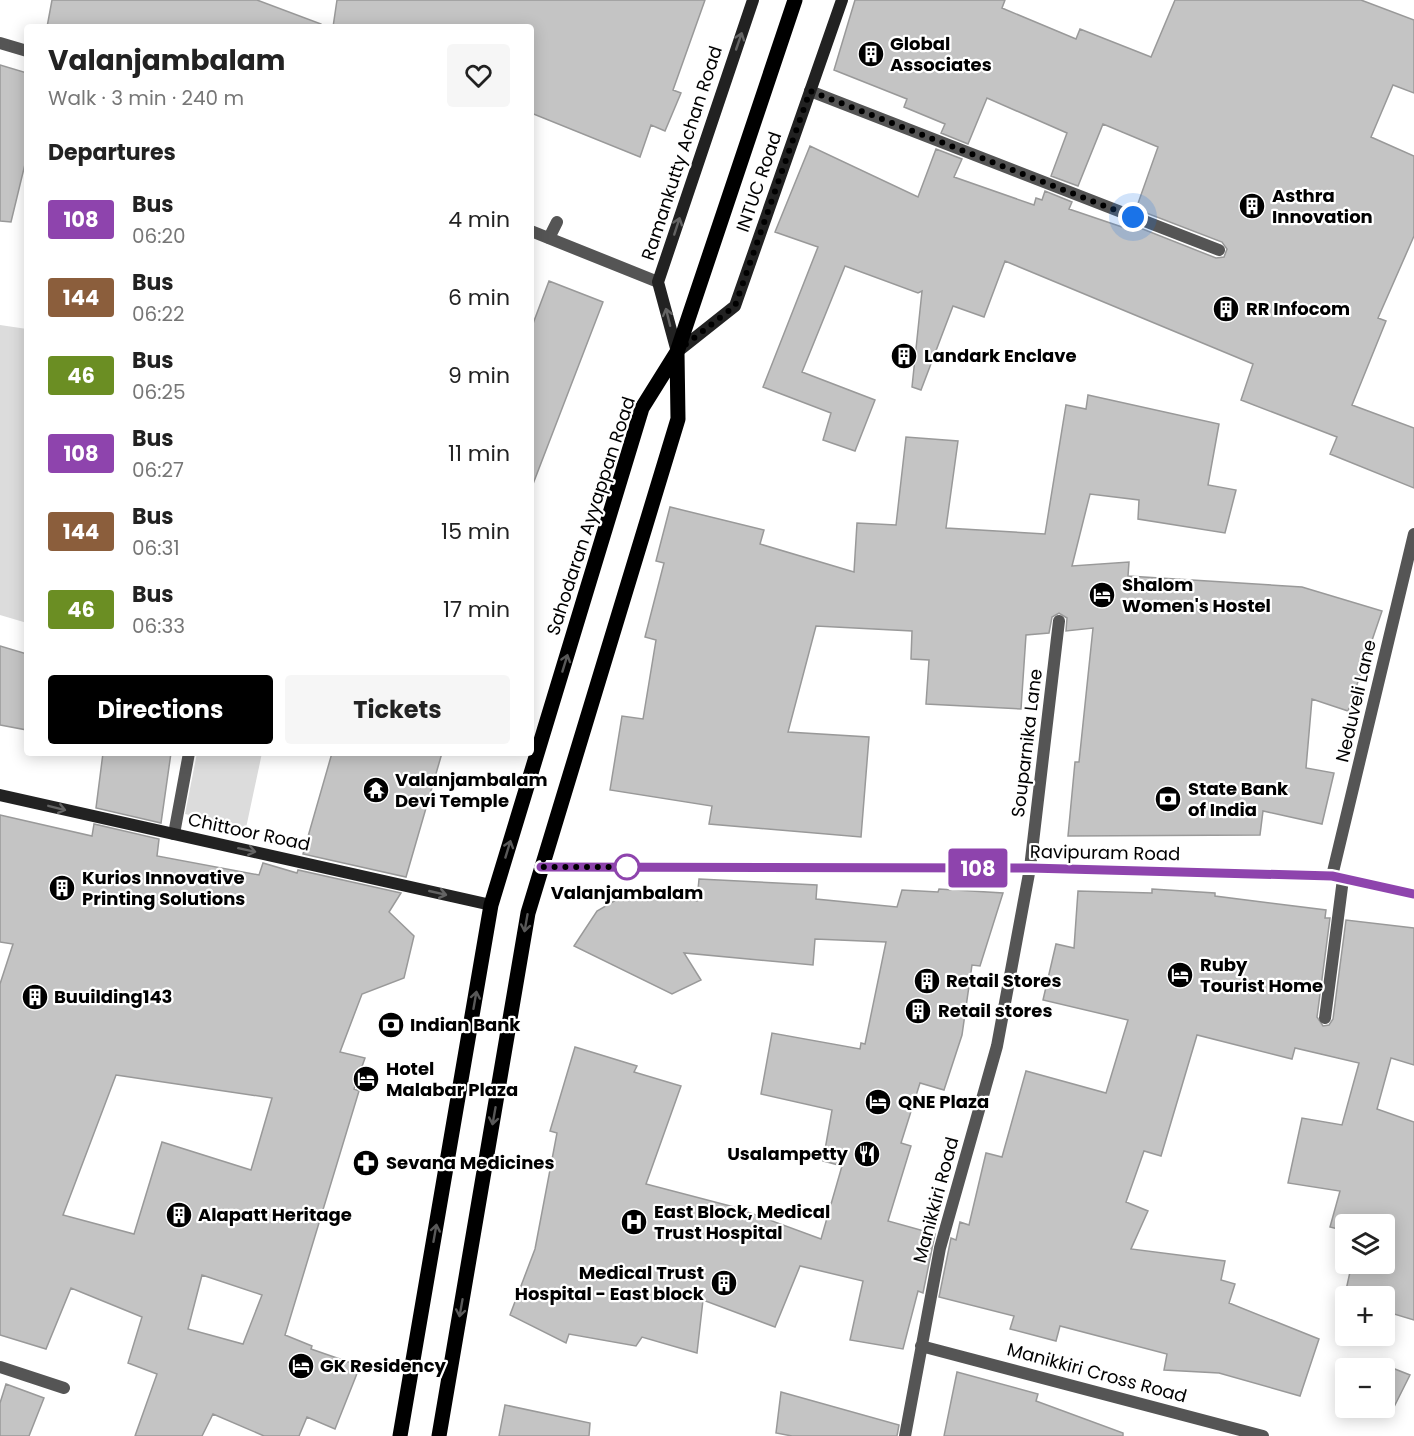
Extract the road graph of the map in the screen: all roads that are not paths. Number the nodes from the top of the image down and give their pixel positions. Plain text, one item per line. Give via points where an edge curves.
1 (753, 0) edge
2 (795, 0) edge
3 (842, 0) edge
4 (0, 43) edge
5 (24, 50) edge
6 (810, 91) junction
7 (557, 222) dead end
8 (534, 232) edge
9 (549, 238) junction
10 (1219, 250) dead end
11 (658, 282) junction
12 (676, 352) junction
13 (1414, 534) edge
14 (1059, 621) dead end
15 (188, 756) edge
16 (0, 795) edge
17 (174, 834) junction
18 (541, 867) junction
19 (1030, 868) junction
20 (1338, 878) junction
21 (1414, 894) edge
22 (491, 905) junction
23 (1324, 1018) dead end
24 (921, 1346) junction
25 (0, 1367) edge
26 (64, 1388) dead end
27 (400, 1436) edge
28 (439, 1436) edge
29 (905, 1436) edge
30 (1263, 1436) edge

11 -> 1 main road, Ramankutty Achan Road
2 - 12 main road, Sahodaran Ayyappan Road
3 - 6 main road, INTUC Road
4 - 5 street
6 - 10 street
6 - 12 main road, INTUC Road via 735,306
7 - 9 street
8 - 9 street
9 - 11 street
12 -> 11 main road, Ramankutty Achan Road
12 - 18 main road, Sahodaran Ayyappan Road via 678,419
22 -> 12 main road, Sahodaran Ayyappan Road via 642,408
13 - 20 street, Neduveli Lane
14 - 19 street, Souparnika Lane
15 - 17 street
16 -> 17 main road, Chittoor Road
17 -> 22 main road, Chittoor Road
18 - 19 main road, Ravipuram Road
18 -> 28 main road, Sahodaran Ayyappan Road via 526,925
19 - 20 main road, Ravipuram Road
19 - 24 street, Manikkiri Road via 997,1046 940,1248
20 - 21 main road, Ravipuram Road
20 - 23 street, Neduveli Lane
27 -> 22 main road, Sahodaran Ayyappan Road
24 - 29 street, Manikkiri Road
24 - 30 street, Manikkiri Cross Road
25 - 26 street

